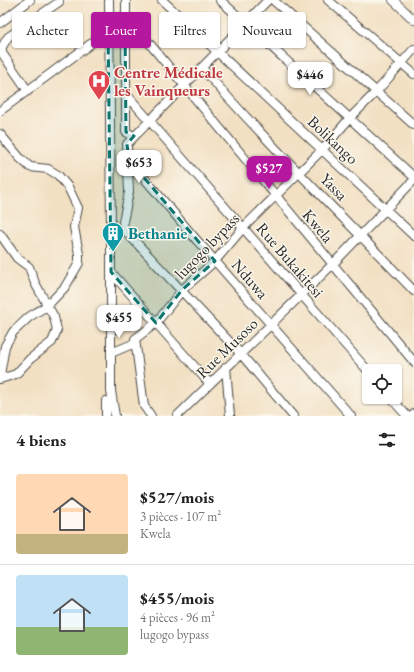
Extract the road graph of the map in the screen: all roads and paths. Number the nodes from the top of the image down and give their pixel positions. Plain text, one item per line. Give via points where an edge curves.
1 (30, 0) edge
2 (108, 0) edge
3 (126, 0) edge
4 (162, 0) edge
5 (220, 0) edge
6 (268, 0) edge
7 (273, 0) edge
8 (328, 0) edge
9 (393, 0) edge
10 (59, 2) dead end
11 (108, 12) edge
12 (125, 12) edge
13 (234, 12) edge
14 (257, 12) edge
15 (414, 20) edge
16 (0, 23) edge
17 (228, 41) edge
18 (91, 44) edge
19 (108, 48) edge
20 (126, 48) edge
21 (151, 48) edge
22 (273, 48) edge
23 (414, 49) edge
24 (217, 52) junction
25 (401, 63) junction
26 (202, 68) junction
27 (414, 74) edge
28 (184, 85) junction
29 (28, 91) junction
30 (377, 91) junction
31 (127, 95) junction
32 (0, 111) edge
33 (348, 119) junction
34 (149, 121) junction
35 (414, 125) edge
36 (0, 134) edge
37 (134, 136) junction
38 (323, 149) junction
39 (129, 160) junction
40 (300, 172) junction
41 (414, 178) edge
42 (276, 197) junction
43 (385, 209) junction
44 (243, 228) junction
45 (0, 234) edge
46 (361, 235) junction
47 (414, 236) edge
48 (215, 260) junction
49 (332, 264) junction
50 (111, 272) junction
51 (182, 290) junction
52 (414, 291) edge
53 (302, 294) junction
54 (48, 305) junction
55 (156, 324) junction
56 (271, 325) junction
57 (135, 341) junction
58 (111, 353) junction
59 (241, 354) junction
60 (414, 362) edge
61 (362, 364) edge
62 (226, 367) junction
63 (0, 374) edge
64 (0, 379) edge
65 (210, 384) junction
66 (106, 402) dead end
67 (396, 404) edge
68 (106, 416) edge
69 (116, 416) edge
70 (151, 416) edge
71 (177, 416) edge
72 (230, 416) edge
73 (293, 416) edge
74 (351, 416) edge
75 (407, 416) edge

1 - 16 street
2 - 11 street
3 - 12 street
4 - 24 street, Bolikango
5 - 13 street
6 - 14 street
7 - 30 street
8 - 25 street
9 - 15 street
10 - 29 street via 8,37 2,47 2,53
17 - 24 street
18 - 29 street
19 - 50 street
20 - 31 street
21 - 28 street, Kwela
22 - 33 street
23 - 25 street, lugogo bypass
24 - 26 street
24 - 38 street, Bolikango
25 - 27 street
25 - 30 street, lugogo bypass
26 - 28 street
26 - 40 street, Yassa via 256,130
28 - 34 street
28 - 42 street, Kwela
29 - 32 street
30 - 33 street, lugogo bypass
30 - 35 street
31 - 34 street, Rue Bukakitesi
31 - 37 street via 126,132
33 - 38 street, lugogo bypass
33 - 41 street
34 - 37 street
34 - 44 street, Rue Bukakitesi
36 - 54 street via 30,166 48,169 58,175 77,204 74,227 79,264 65,287
37 - 39 street via 128,144
38 - 40 street, lugogo bypass
38 - 43 street, Bolikango
39 - 48 street, Nduwa
39 - 51 street via 129,192 124,229
40 - 42 street, lugogo bypass
40 - 46 street, Yassa
41 - 43 street, Rue Musoso
42 - 44 street, lugogo bypass
42 - 49 street, Kwela
43 - 46 street, Rue Musoso
43 - 47 street, Bolikango
44 - 48 street, lugogo bypass
44 - 53 street, Rue Bukakitesi
45 - 54 street via 17,258 29,267
46 - 49 street, Rue Musoso
46 - 52 street, Yassa
48 - 51 street, lugogo bypass
48 - 56 street, Nduwa
49 - 53 street, Rue Musoso
49 - 60 street, Kwela
50 - 55 street
50 - 58 street
51 - 55 street, lugogo bypass
51 - 59 street
53 - 56 street, Rue Musoso
53 - 61 street, Rue Bukakitesi
54 - 63 street via 29,317 13,332 5,346
54 - 64 street via 57,330 52,342 16,374
55 - 57 street, lugogo bypass
55 - 65 street
56 - 59 street, Rue Musoso
56 - 74 street, Nduwa
57 - 58 street, lugogo bypass
57 - 70 street via 144,406
58 - 69 street via 111,391
59 - 62 street, Rue Musoso
59 - 73 street
62 - 65 street, Rue Musoso
62 - 72 street
65 - 71 street, Rue Musoso
66 - 68 street
67 - 75 street

